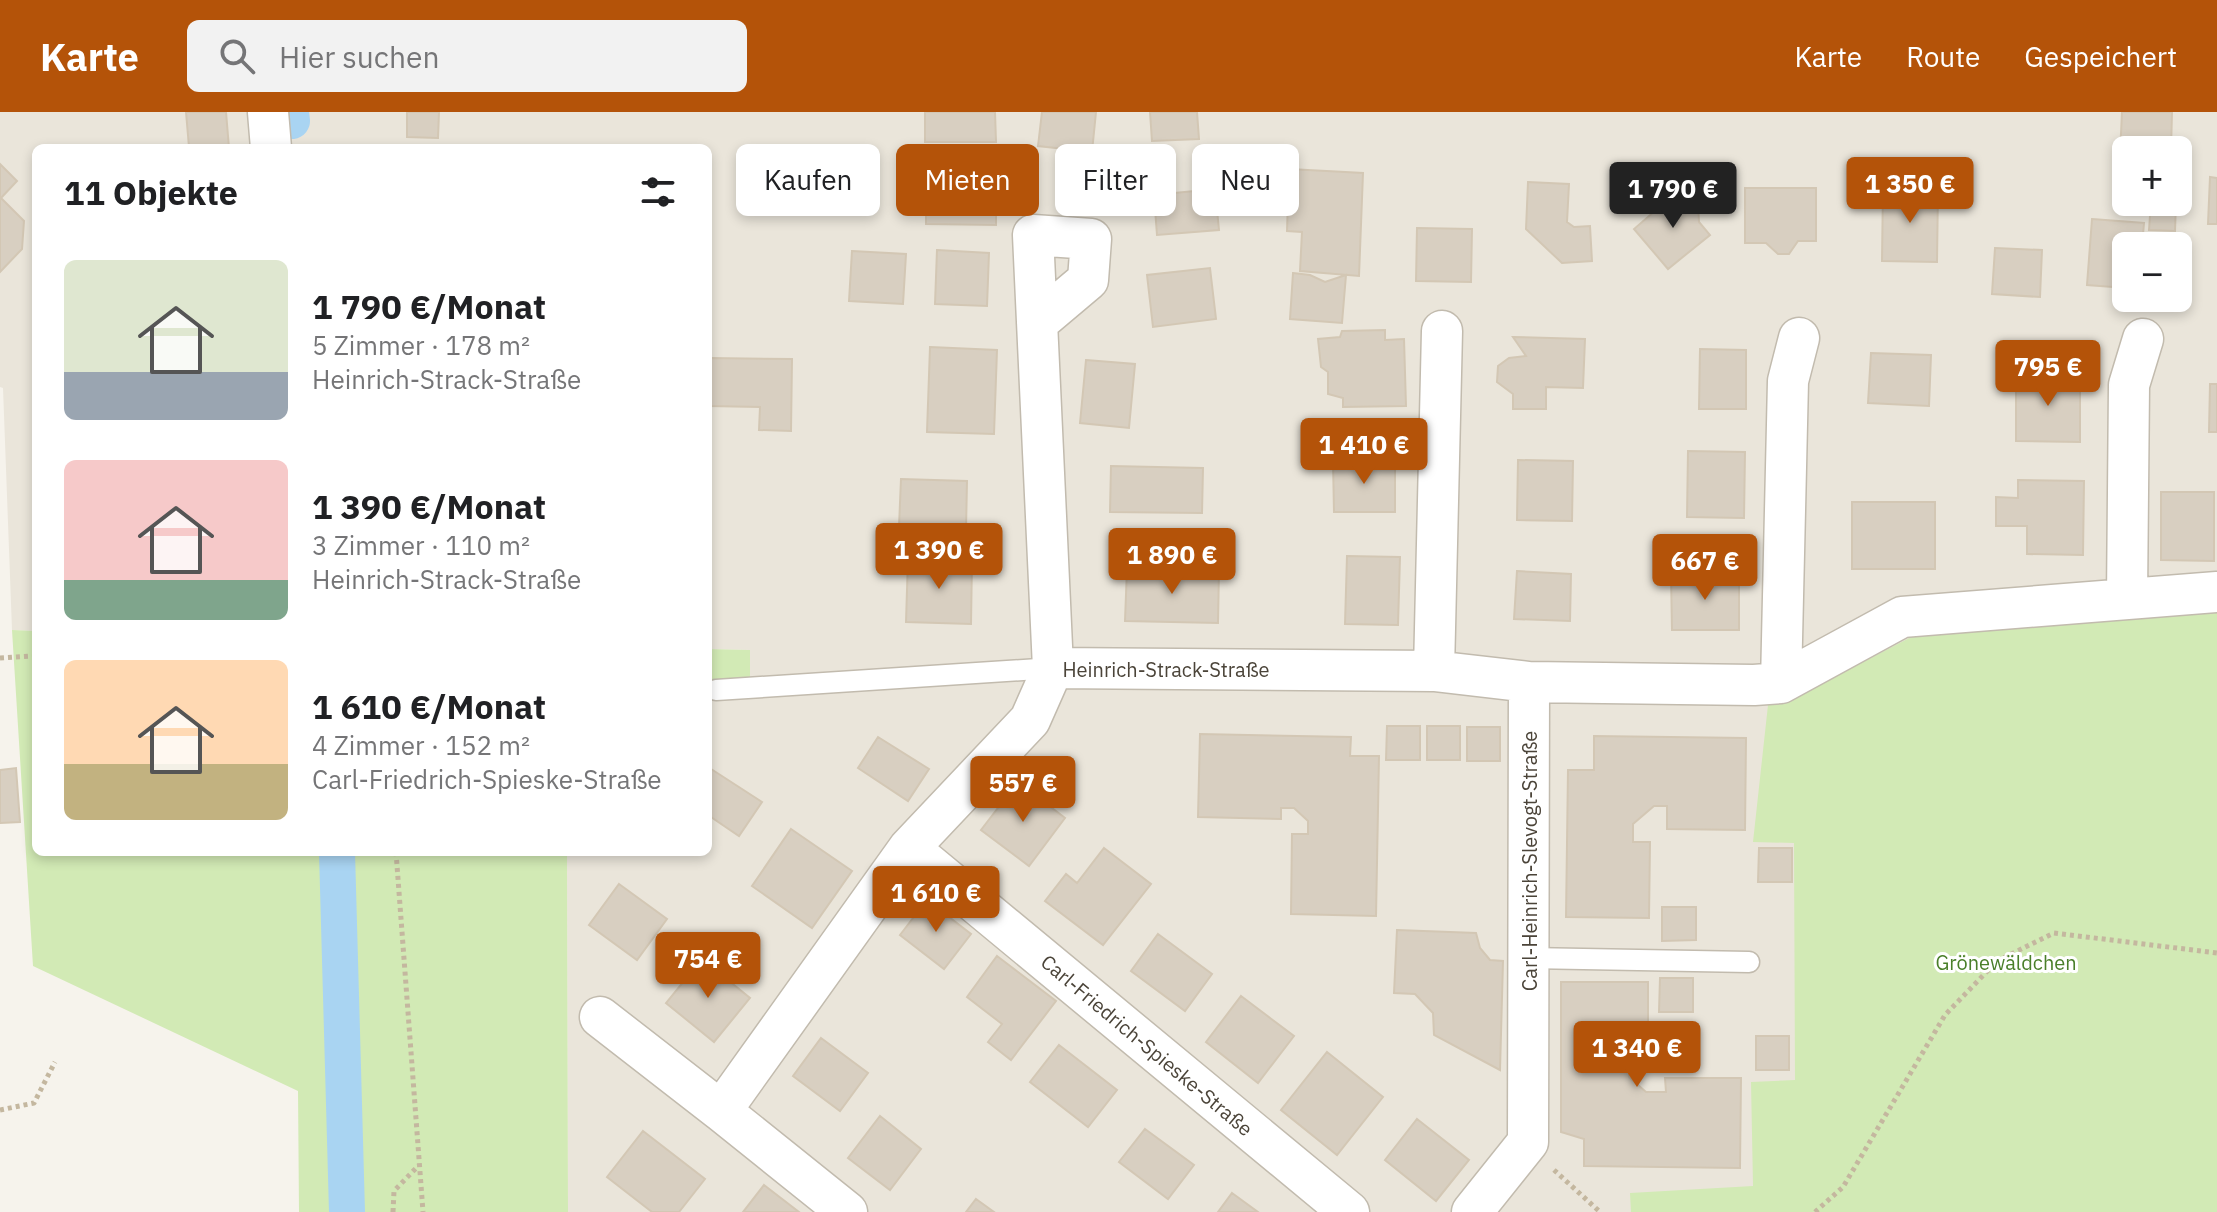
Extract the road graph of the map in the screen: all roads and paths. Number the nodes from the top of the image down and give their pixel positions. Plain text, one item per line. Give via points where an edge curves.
1 (268, 112) edge
2 (271, 144) edge
3 (1037, 323) dead end
4 (1442, 331) dead end
5 (1799, 338) dead end
6 (2143, 339) dead end
7 (2217, 592) edge
8 (2127, 599) junction
9 (32, 656) dead end
10 (0, 658) edge
11 (1053, 668) junction
12 (1434, 671) junction
13 (1529, 682) junction
14 (1781, 683) junction
15 (716, 690) dead end
16 (909, 848) junction
17 (396, 856) edge
18 (2217, 953) edge
19 (1528, 958) junction
20 (1749, 962) dead end
21 (600, 1017) dead end
22 (55, 1062) dead end
23 (0, 1110) edge
24 (721, 1111) junction
25 (1528, 1142) junction
26 (419, 1165) junction
27 (393, 1212) edge
28 (423, 1212) edge
29 (847, 1212) edge
30 (1349, 1212) edge
31 (1472, 1212) edge
32 (1600, 1212) edge
33 (1815, 1212) edge

1 - 2 street
3 - 11 street, Heinrich-Strack-Straße
4 - 12 street
5 - 14 street via 1788,381
6 - 8 street via 2129,385
7 - 8 street, Heinrich-Strack-Straße
8 - 14 street, Heinrich-Strack-Straße via 1902,617
9 - 10 path
11 - 12 street, Heinrich-Strack-Straße
11 - 15 lane
11 - 16 street via 1030,720
12 - 13 street, Heinrich-Strack-Straße
13 - 14 street, Heinrich-Strack-Straße
13 - 19 street, Carl-Heinrich-Slevogt-Straße
16 - 24 street
16 - 30 street, Carl-Friedrich-Spieske-Straße
17 - 26 path
18 - 33 path via 2054,933 1997,961 1945,1015 1843,1187
19 - 20 lane
19 - 25 street, Carl-Heinrich-Slevogt-Straße
21 - 24 street
22 - 23 path via 34,1103
24 - 29 street
25 - 31 street
25 - 32 path
26 - 27 path via 394,1191
26 - 28 path

